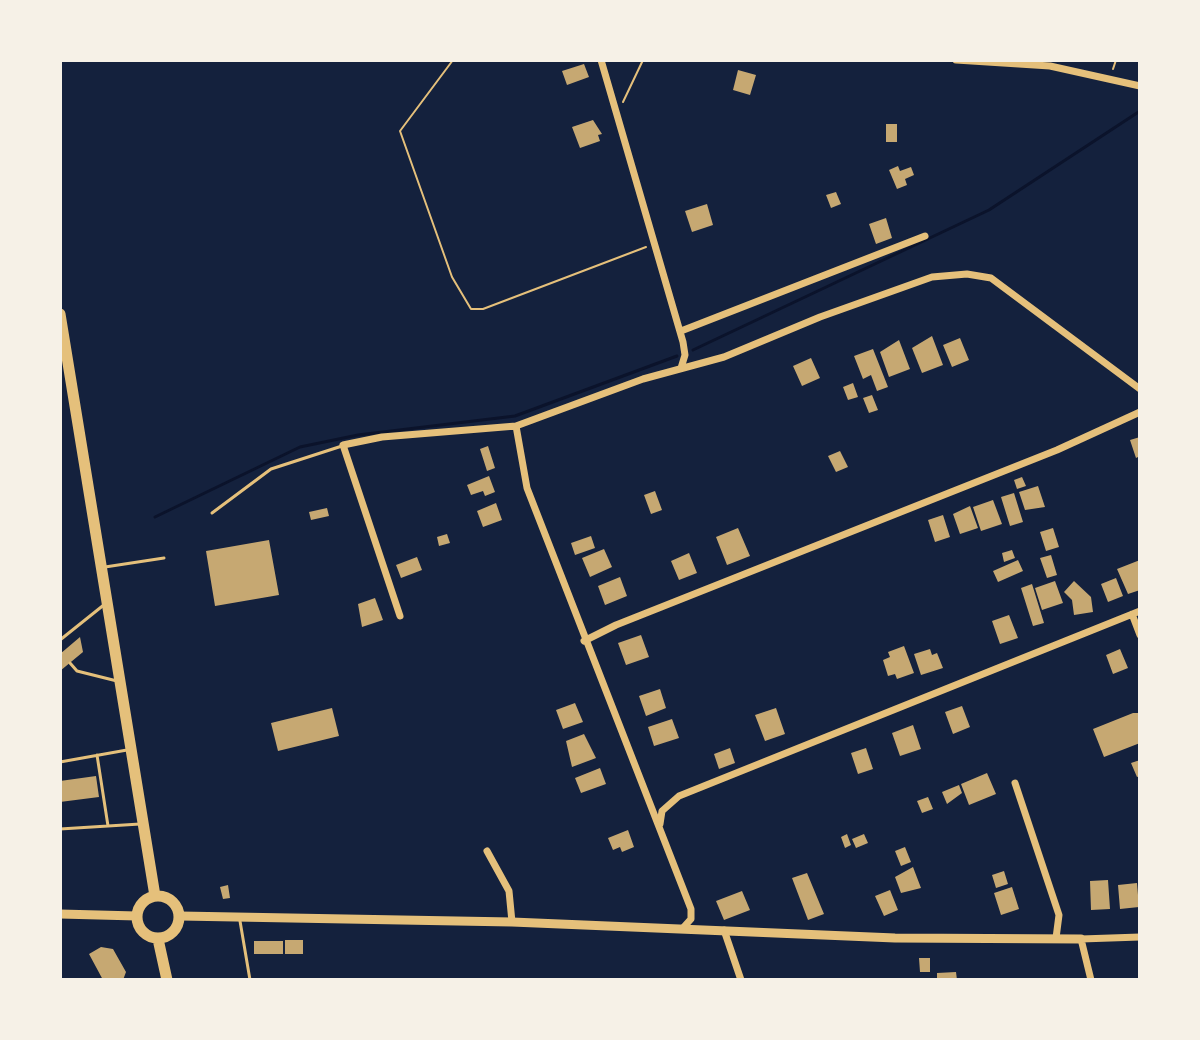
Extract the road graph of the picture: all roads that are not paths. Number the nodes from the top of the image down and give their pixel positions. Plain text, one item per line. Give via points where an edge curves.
1 (601, 60) edge
2 (956, 60) edge
3 (1140, 86) edge
4 (925, 236) dead end
5 (60, 314) edge
6 (681, 331) junction
7 (681, 368) junction
8 (1140, 389) edge
9 (1140, 412) edge
10 (516, 426) junction
11 (343, 445) junction
12 (212, 513) dead end
13 (164, 558) dead end
14 (102, 567) junction
15 (108, 602) junction
16 (1136, 612) edge
17 (400, 616) dead end
18 (1140, 635) edge
19 (60, 640) edge
20 (584, 641) junction
21 (70, 663) dead end
22 (121, 681) junction
23 (133, 749) junction
24 (97, 755) junction
25 (60, 762) edge
26 (1015, 783) dead end
27 (145, 823) junction
28 (108, 826) junction
29 (660, 826) junction
30 (60, 829) edge
31 (487, 851) dead end
32 (155, 896) junction
33 (60, 914) edge
34 (137, 916) junction
35 (180, 916) junction
36 (240, 916) junction
37 (512, 922) junction
38 (682, 929) junction
39 (724, 930) junction
40 (1140, 937) edge
41 (1056, 938) junction
42 (158, 939) junction
43 (1081, 939) junction
44 (167, 980) edge
45 (250, 980) edge
46 (741, 980) edge
47 (1091, 980) edge

1 - 6 street
2 - 3 street via 1050,66
4 - 6 street
5 - 14 highway
6 - 7 street
7 - 8 street via 724,357 932,277 967,274 991,278
7 - 10 street
9 - 20 street
10 - 11 street
10 - 20 street via 527,488
11 - 12 lane via 271,469
11 - 17 street
13 - 14 lane
14 - 15 highway
15 - 19 lane
15 - 22 highway
16 - 18 street
16 - 29 street via 679,796 662,811
20 - 29 street
21 - 22 lane via 77,671
22 - 23 highway
23 - 24 lane
23 - 27 highway
24 - 25 lane
24 - 28 lane
26 - 41 street via 1059,915
27 - 28 lane
27 - 32 highway
28 - 30 lane
29 - 38 street via 691,909 691,919
31 - 37 street via 509,891
32 - 34 highway via 142,902
32 - 35 highway via 169,899
33 - 34 street
34 - 42 highway via 145,935
35 - 36 street
35 - 42 highway via 176,929
36 - 37 street
36 - 45 lane
37 - 38 street
38 - 39 street
39 - 41 street
39 - 46 street
40 - 43 street
41 - 43 street
42 - 44 highway
43 - 47 street

